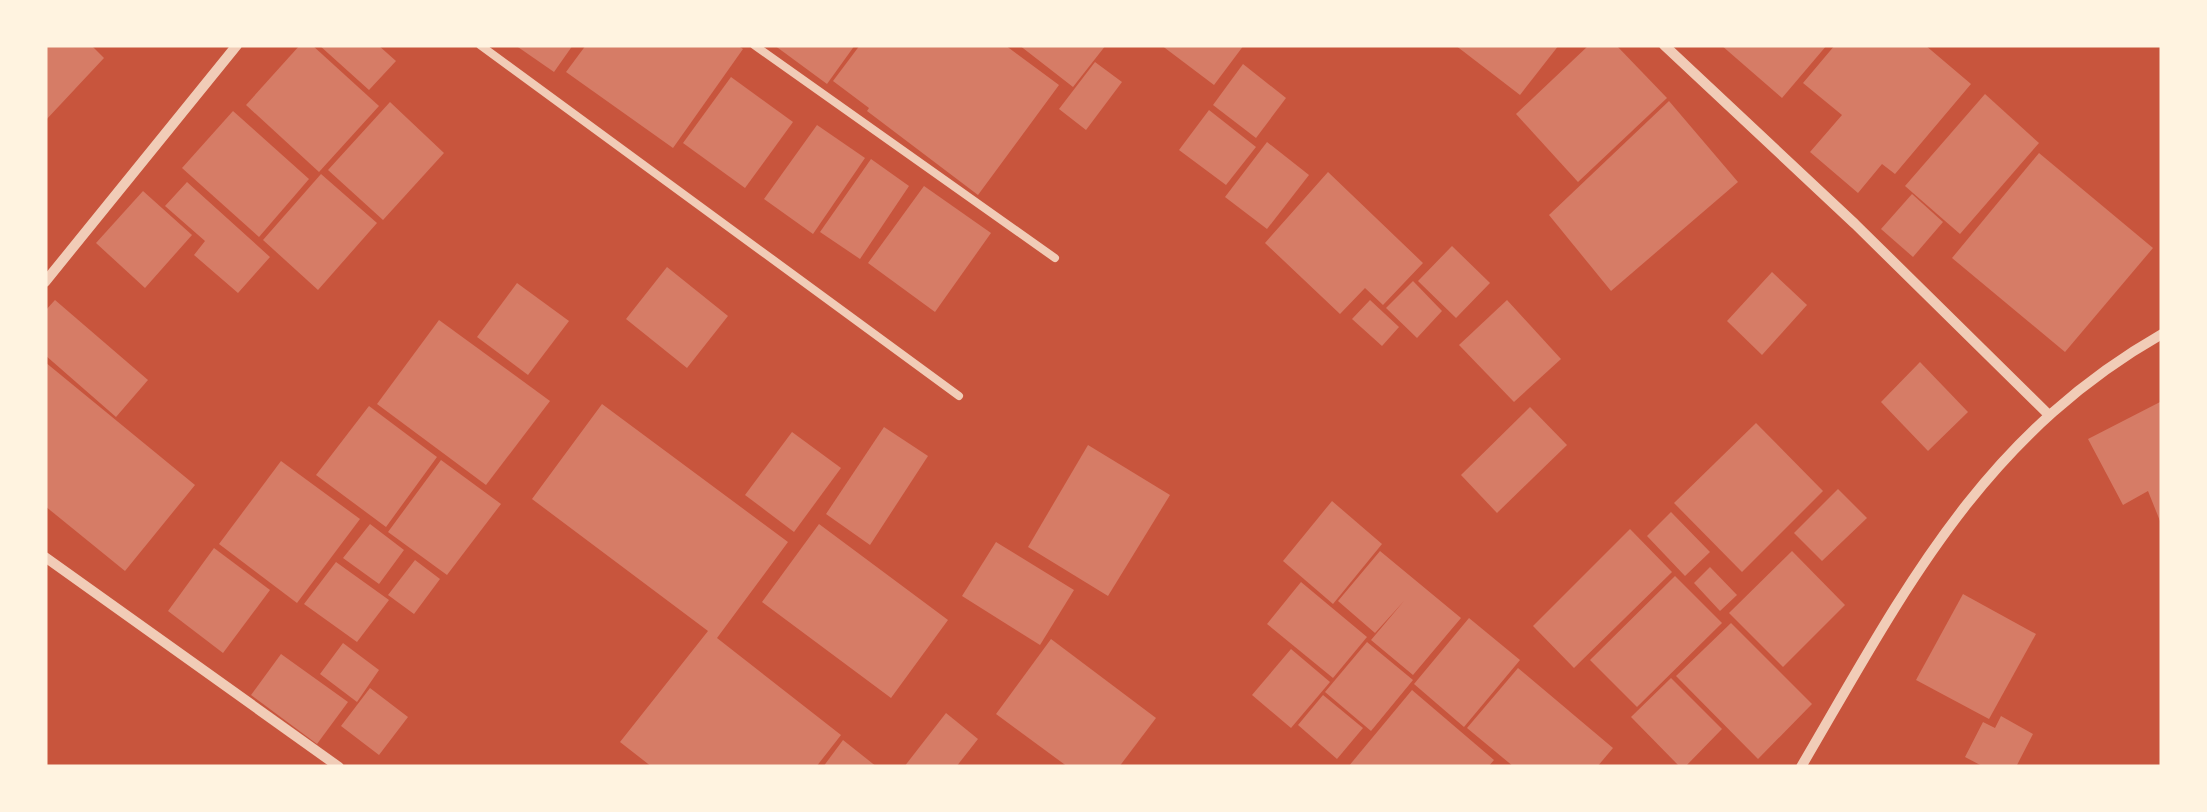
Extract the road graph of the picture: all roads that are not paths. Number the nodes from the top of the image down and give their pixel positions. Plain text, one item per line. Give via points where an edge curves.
1 (237, 45) edge
2 (480, 45) edge
3 (754, 45) edge
4 (1664, 45) edge
5 (1055, 258) dead end
6 (45, 282) edge
7 (2162, 334) edge
8 (958, 396) dead end
9 (2048, 414) junction
10 (45, 557) edge
11 (338, 767) edge
12 (1802, 767) edge

1 - 6 street
2 - 8 lane
3 - 5 lane
4 - 9 street
7 - 9 street
9 - 12 street via 1944,530
10 - 11 street

